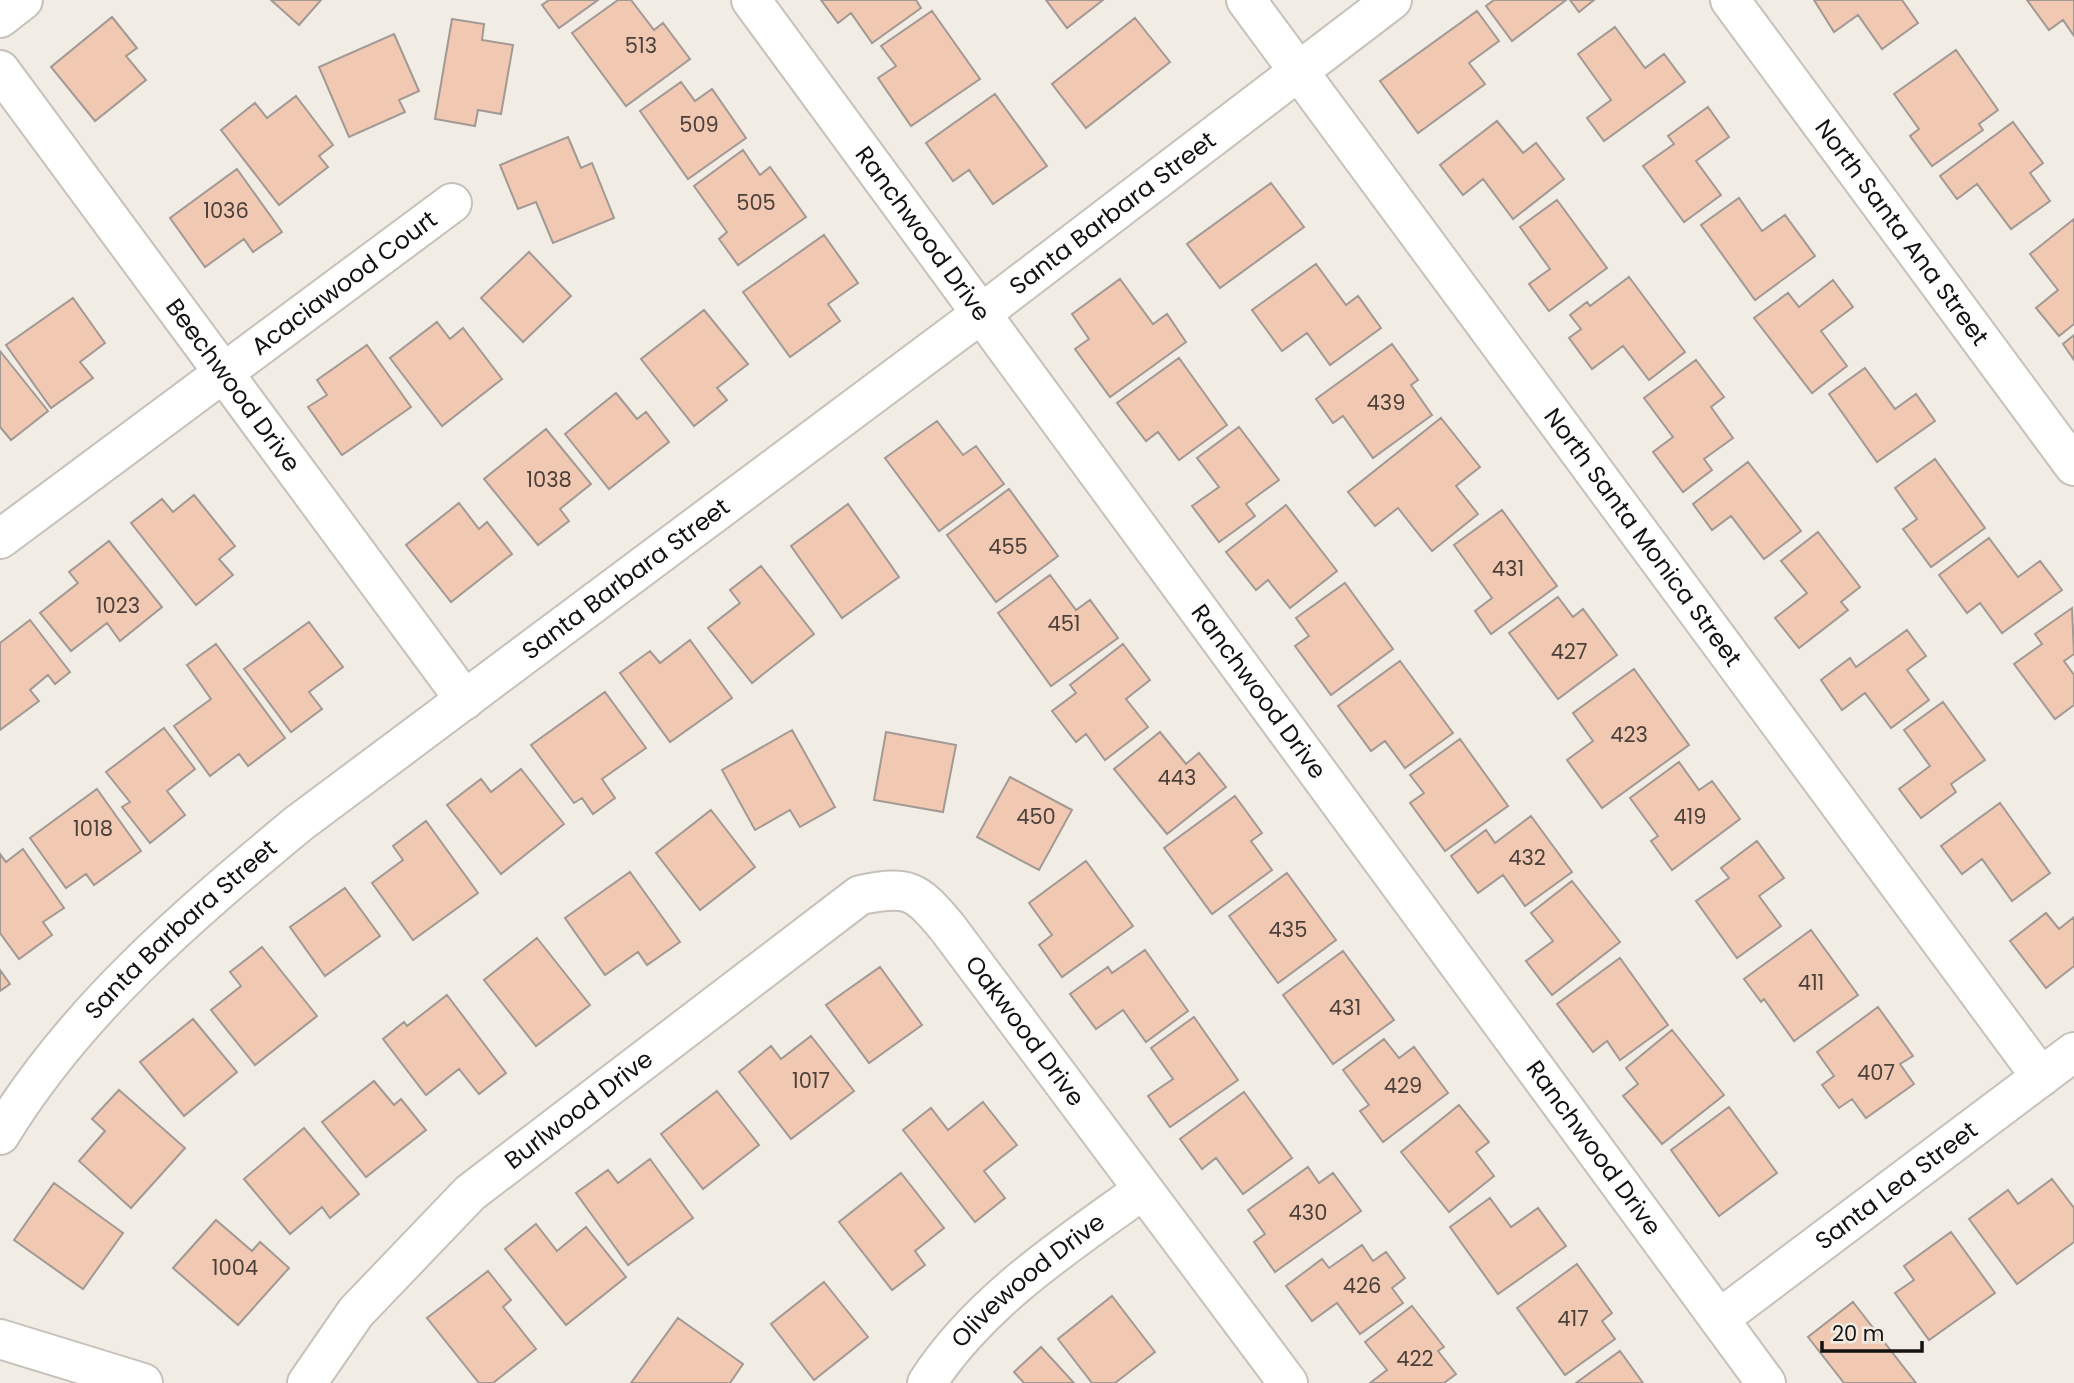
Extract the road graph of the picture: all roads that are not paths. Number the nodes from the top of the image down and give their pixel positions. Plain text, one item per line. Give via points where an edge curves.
1 (23, 0) edge
2 (751, 0) edge
3 (1246, 0) edge
4 (1392, 0) edge
5 (1730, 0) edge
6 (0, 18) edge
7 (0, 70) edge
8 (1298, 71) junction
9 (452, 203) dead end
10 (982, 313) junction
11 (222, 372) junction
12 (2074, 466) edge
13 (0, 539) edge
14 (466, 700) junction
15 (893, 888) joint
16 (2074, 1052) edge
17 (2041, 1077) junction
18 (0, 1135) edge
19 (1143, 1190) junction
20 (1719, 1319) junction
21 (0, 1339) edge
22 (143, 1383) edge
23 (307, 1383) edge
24 (927, 1383) edge
25 (1288, 1383) edge
26 (1766, 1383) edge

1 - 6 street
2 - 10 street, Ranchwood Drive
3 - 8 street, North Santa Monica Street
4 - 8 street, Santa Barbara Street
5 - 12 street, North Santa Ana Street
7 - 11 street, Beechwood Drive
8 - 10 street, Santa Barbara Street
8 - 17 street, North Santa Monica Street
9 - 11 street, Acaciawood Court
10 - 14 street, Santa Barbara Street
10 - 20 street, Ranchwood Drive
11 - 13 street, Acaciawood Court
11 - 14 street, Beechwood Drive
14 - 18 street, Santa Barbara Street via 298,824 127,973 31,1089
15 - 19 street, Oakwood Drive via 923,898
15 - 23 street, Burlwood Drive via 860,895 470,1193 356,1312
16 - 17 street, Santa Lea Street
17 - 20 street, Santa Lea Street
19 - 24 street, Olivewood Drive via 1063,1247 987,1312
19 - 25 street, Oakwood Drive
20 - 26 street, Ranchwood Drive
21 - 22 street

